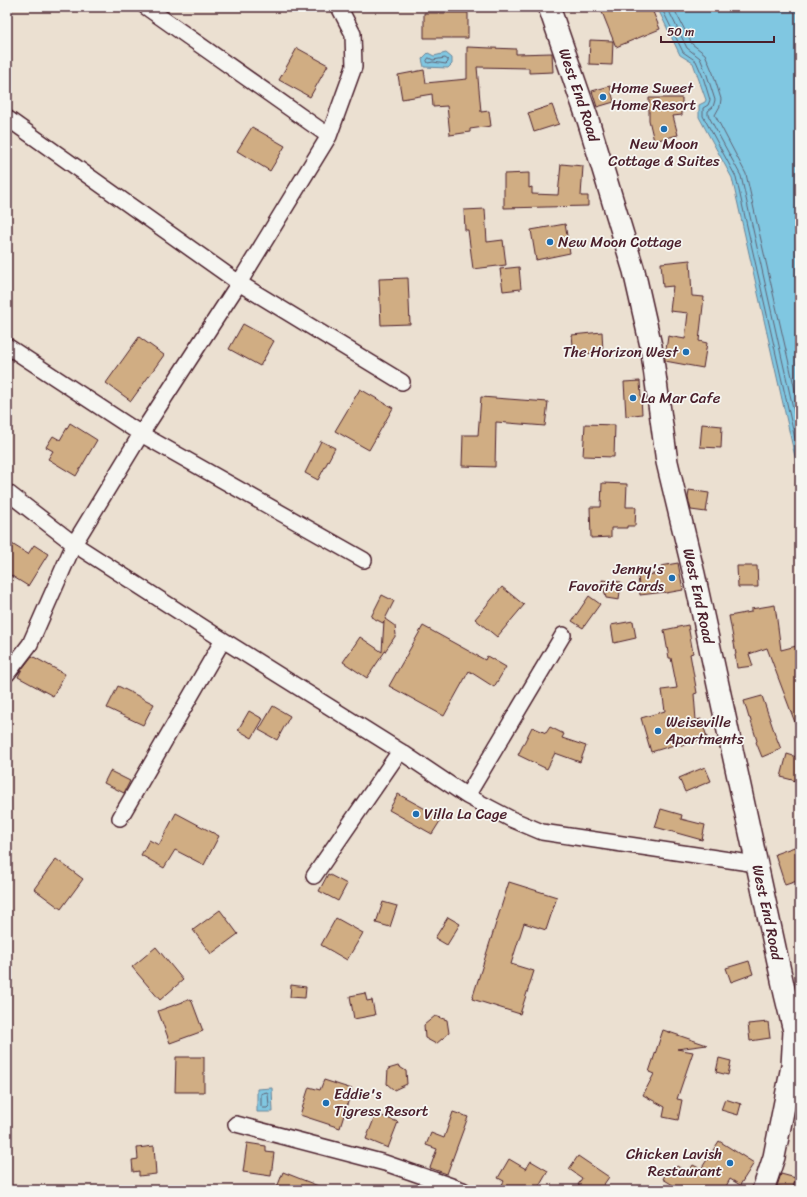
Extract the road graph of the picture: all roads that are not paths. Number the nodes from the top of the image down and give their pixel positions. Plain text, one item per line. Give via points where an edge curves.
1 (146, 7) edge
2 (339, 7) edge
3 (549, 7) edge
4 (7, 118) edge
5 (329, 136) junction
6 (238, 282) junction
7 (7, 346) edge
8 (402, 382) dead end
9 (142, 434) junction
10 (7, 492) edge
11 (74, 544) junction
12 (364, 560) dead end
13 (563, 635) dead end
14 (223, 640) junction
15 (7, 674) edge
16 (400, 751) junction
17 (467, 796) junction
18 (120, 818) dead end
19 (756, 864) junction
20 (314, 876) dead end
21 (236, 1124) dead end
22 (463, 1190) edge
23 (763, 1190) edge

1 - 5 street
2 - 5 street via 353,34 354,67
3 - 19 main road, West End Road via 588,120 634,271 651,346 667,462 694,574
4 - 6 street
5 - 6 street
6 - 8 street
6 - 9 street
7 - 9 street
9 - 11 street
9 - 12 street
10 - 11 street
11 - 14 street
11 - 15 street via 30,644
13 - 17 street
14 - 16 street
14 - 18 street
16 - 17 street
16 - 20 street
17 - 19 street via 542,832
19 - 23 main road, West End Road via 794,1031 792,1066 774,1158
21 - 22 street via 385,1163

